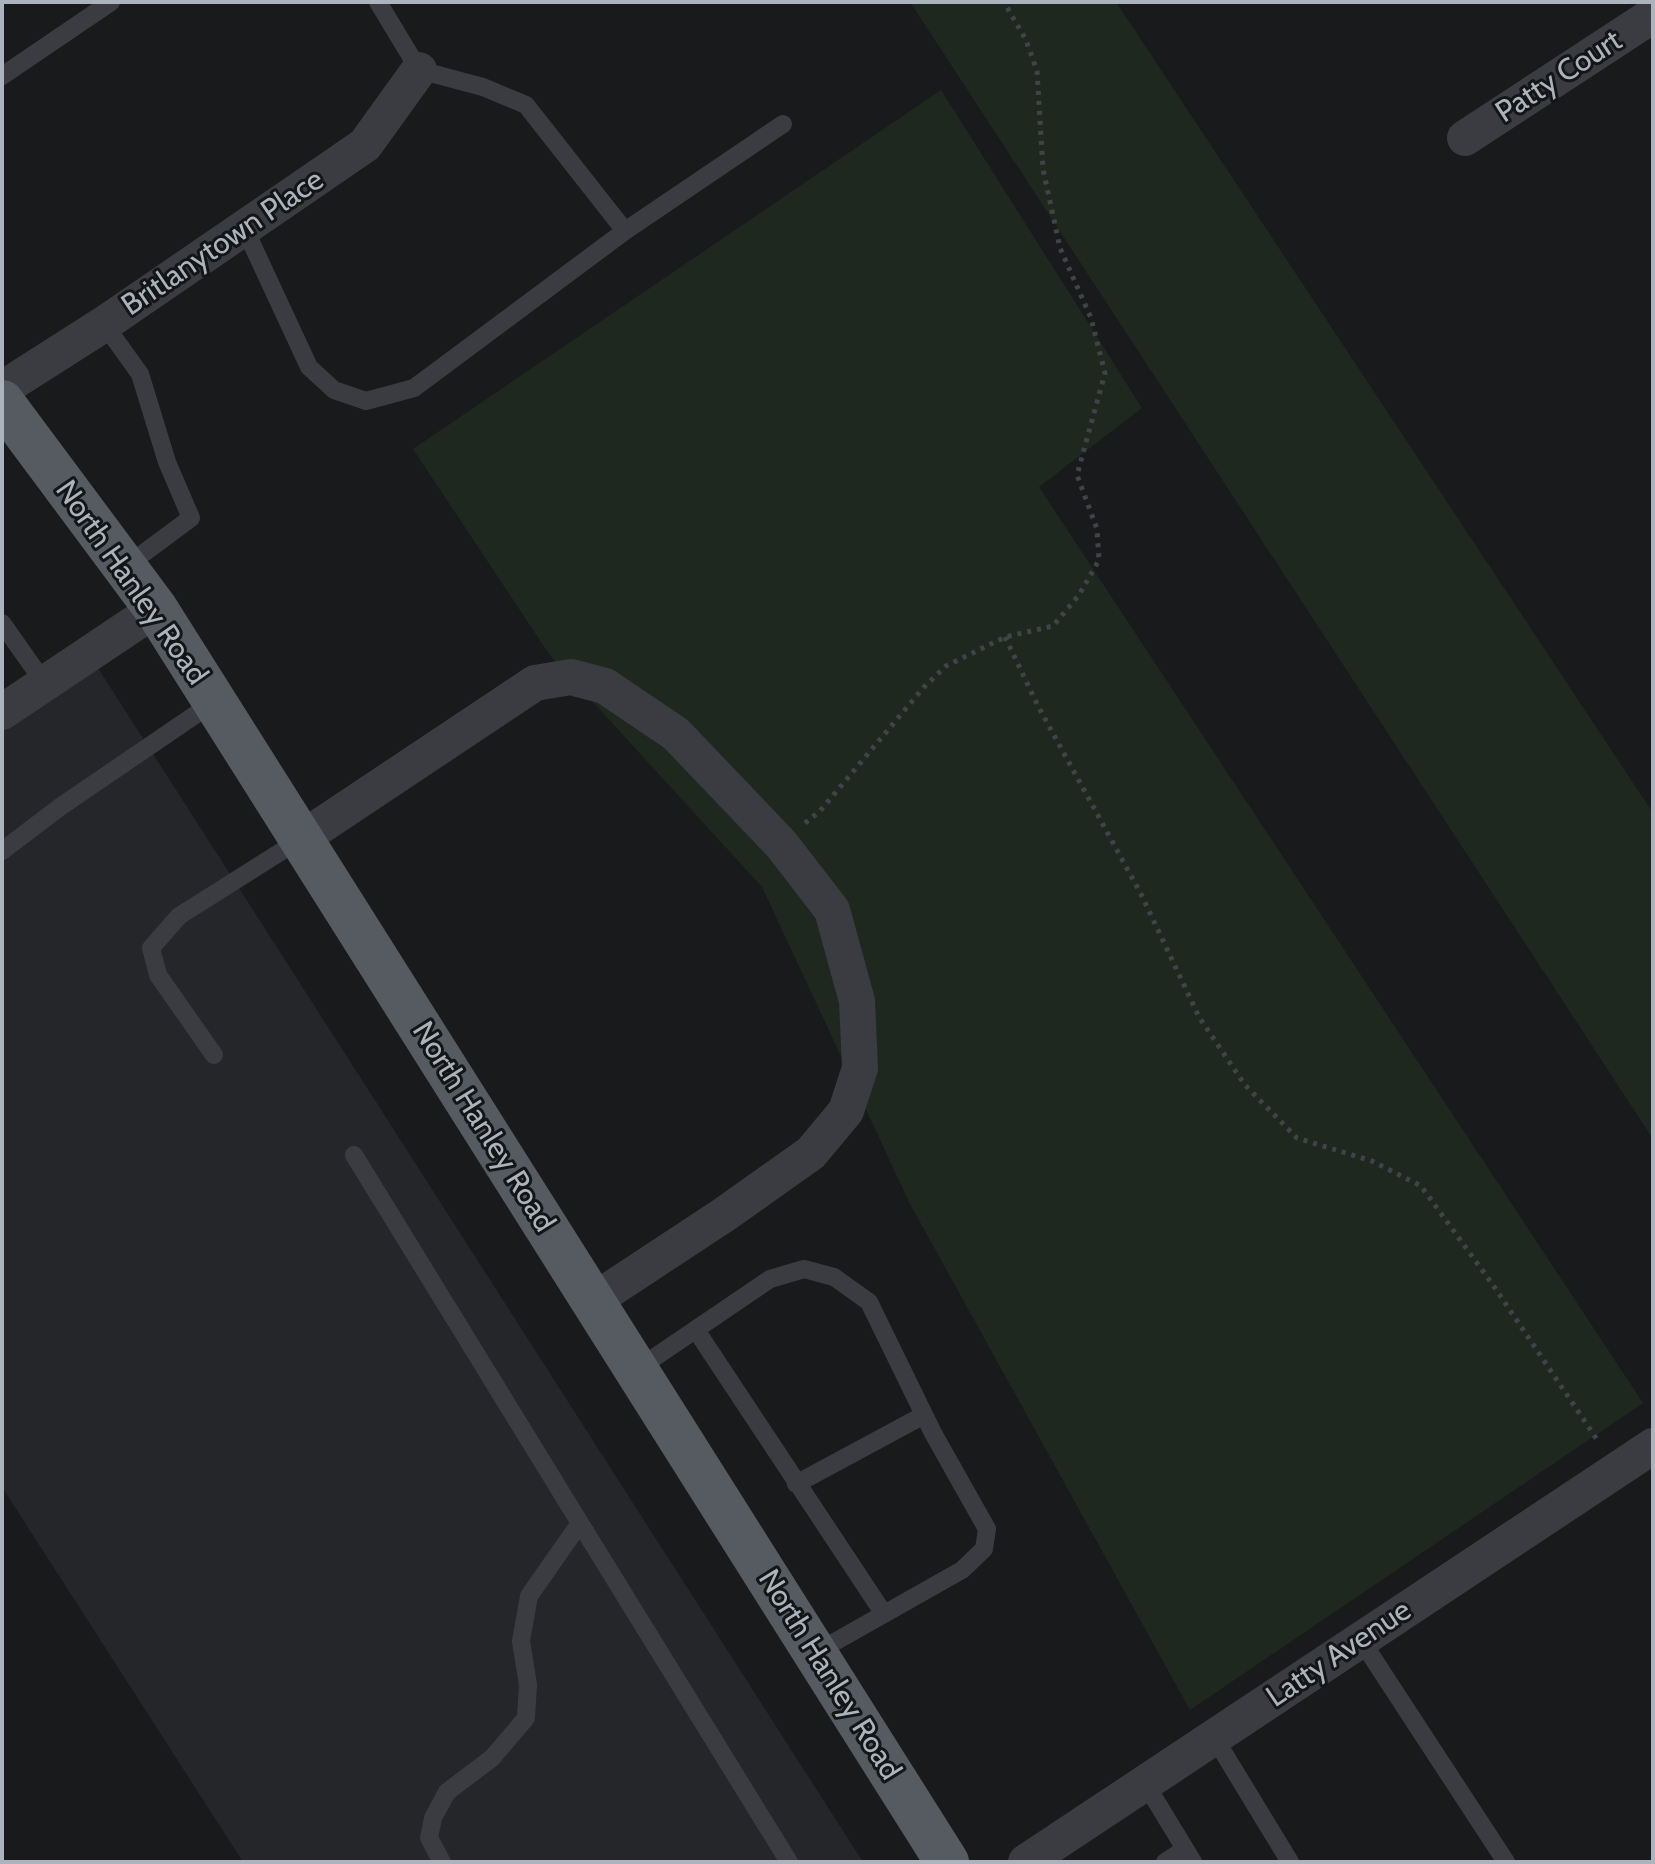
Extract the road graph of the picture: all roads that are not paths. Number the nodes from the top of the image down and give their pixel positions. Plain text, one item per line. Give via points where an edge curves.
1 (111, 2) edge
2 (378, 2) edge
3 (1653, 15) edge
4 (419, 70) junction
5 (2, 76) edge
6 (783, 124) dead end
7 (1465, 138) dead end
8 (244, 227) junction
9 (625, 231) junction
10 (104, 324) junction
11 (2, 389) edge
12 (2, 402) edge
13 (125, 568) junction
14 (156, 609) junction
15 (2, 623) edge
16 (8, 645) edge
17 (45, 684) junction
18 (214, 702) junction
19 (2, 712) edge
20 (301, 839) junction
21 (2, 851) edge
22 (214, 1055) dead end
23 (354, 1155) dead end
24 (593, 1301) junction
25 (696, 1330) junction
26 (636, 1370) junction
27 (924, 1415) junction
28 (1653, 1446) edge
29 (796, 1484) junction
30 (580, 1523) junction
31 (884, 1614) junction
32 (1361, 1640) junction
33 (815, 1653) junction
34 (1214, 1737) junction
35 (1145, 1783) junction
36 (1189, 1856) edge
37 (1043, 1857) edge
38 (442, 1862) edge
39 (789, 1862) edge
40 (947, 1862) edge
41 (1165, 1862) edge
42 (1290, 1862) edge
43 (1506, 1862) edge

1 - 5 lane
2 - 4 lane
3 - 7 street, Patty Court
4 - 8 street, Britlanytown Place via 365,145
4 - 9 lane via 526,105
6 - 9 lane
8 - 9 lane via 309,367 334,390 366,401 414,388
8 - 10 street, Britlanytown Place
10 - 11 street, Britlanytown Place
10 - 13 lane via 140,374 191,518
12 - 13 main road, North Hanley Road
13 - 14 main road, North Hanley Road
14 - 17 street
14 - 18 main road, North Hanley Road
15 - 16 lane
16 - 17 lane
17 - 19 street
18 - 20 main road, North Hanley Road
18 - 21 lane
20 - 22 lane via 179,916 151,948 158,975
20 - 24 main road, North Hanley Road
20 - 24 street via 535,683 571,677 605,686 676,734 781,844 832,910 857,1001 860,1068 846,1111 811,1153
23 - 30 lane
24 - 26 main road, North Hanley Road
25 - 26 lane
25 - 27 lane via 770,1279 804,1269 834,1277 869,1302
25 - 29 lane
26 - 33 main road, North Hanley Road
27 - 29 lane
27 - 31 lane via 987,1529 984,1549 962,1570
28 - 32 street, Latty Avenue
29 - 31 lane
30 - 38 lane via 529,1596 521,1641 528,1685 526,1718 492,1758 447,1792 433,1818 429,1838
30 - 39 lane
31 - 33 lane
32 - 34 street, Latty Avenue
32 - 43 lane
33 - 40 main road, North Hanley Road
34 - 35 street, Latty Avenue
34 - 42 lane
35 - 36 lane
35 - 37 street, Latty Avenue
36 - 41 lane

